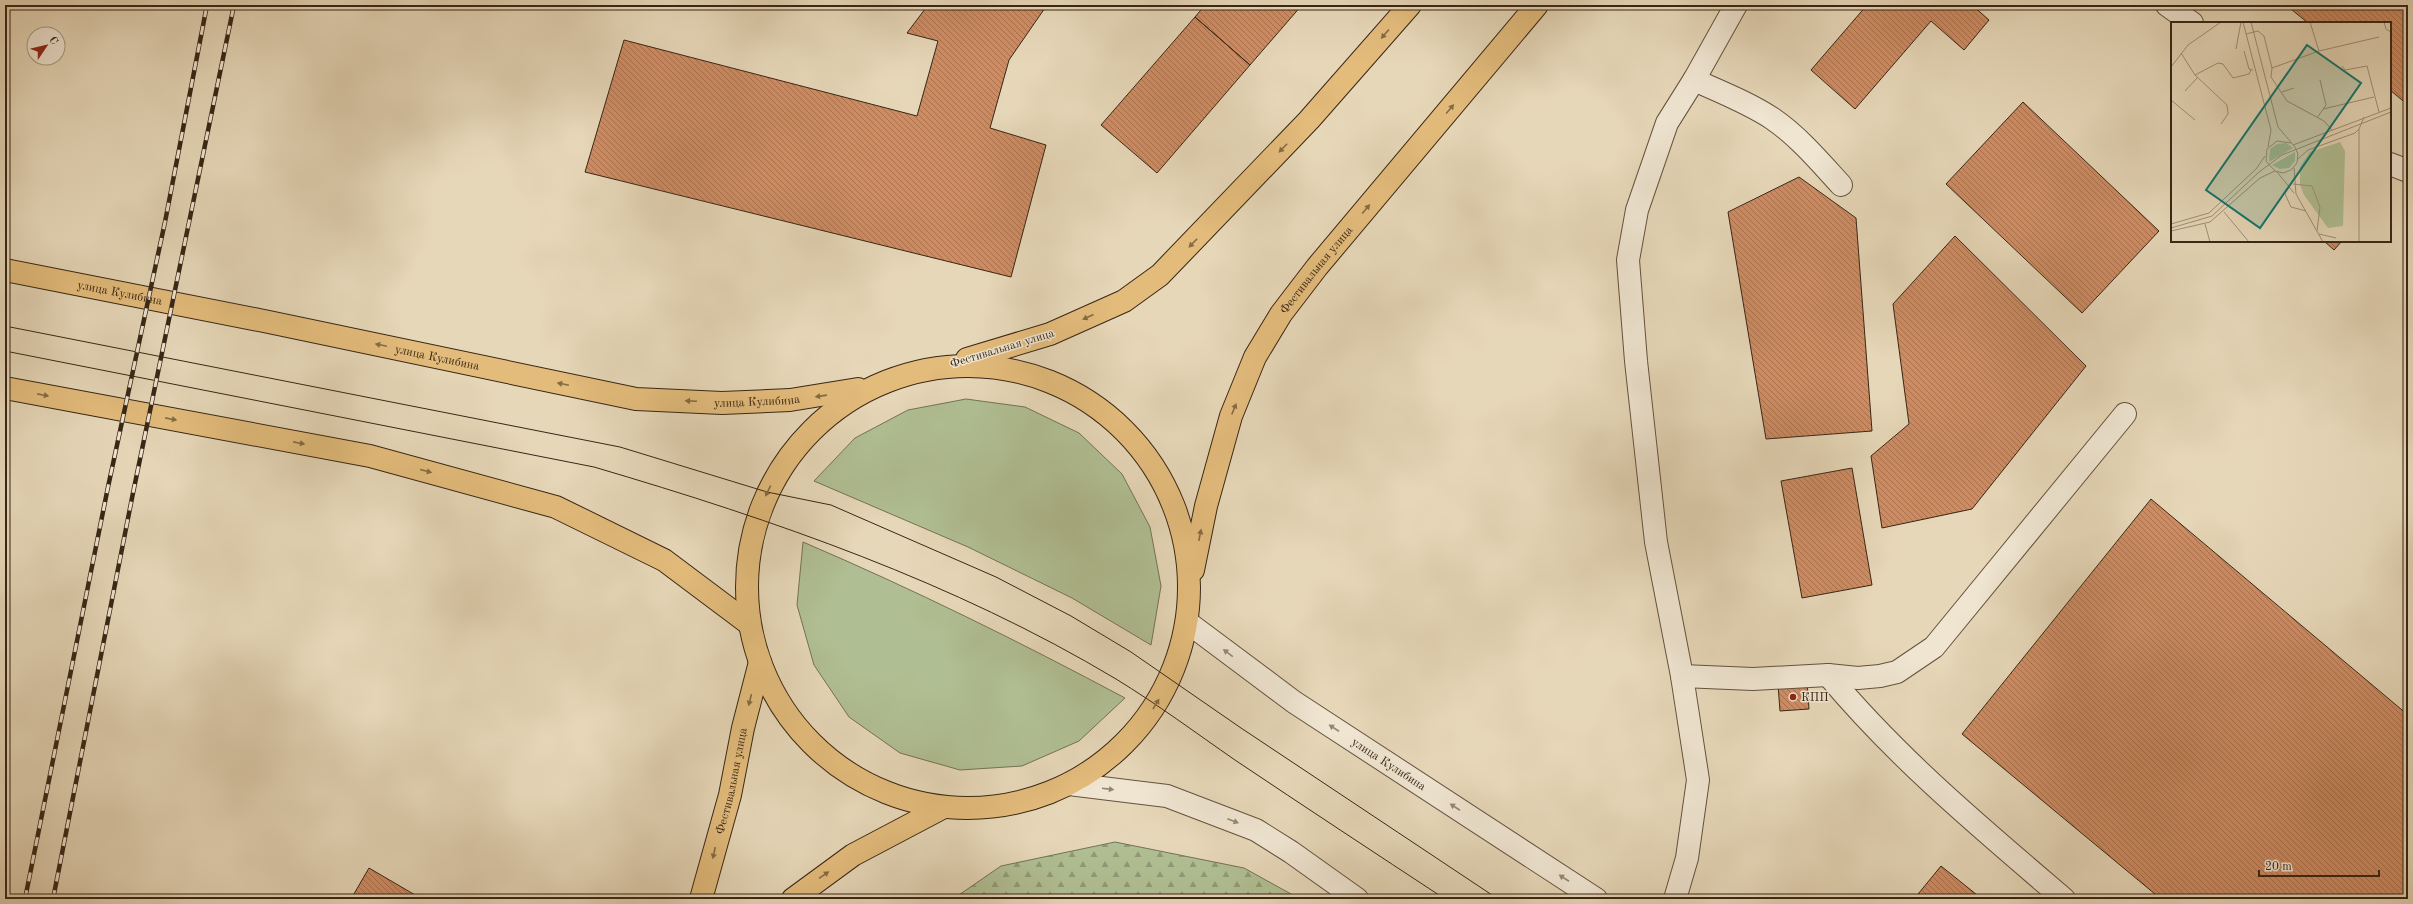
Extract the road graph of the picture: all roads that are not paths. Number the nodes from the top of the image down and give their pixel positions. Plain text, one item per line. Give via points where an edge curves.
1 (1410, 5) edge
2 (1537, 5) edge
3 (1736, 5) edge
4 (2167, 5) edge
5 (2191, 22) edge
6 (1694, 80) junction
7 (2391, 164) edge
8 (2408, 171) edge
9 (1841, 185) dead end
10 (5, 270) edge
11 (940, 367) junction
12 (873, 386) junction
13 (5, 388) edge
14 (2125, 414) dead end
15 (1190, 586) junction
16 (1187, 622) junction
17 (748, 623) junction
18 (760, 662) junction
19 (1828, 675) junction
20 (1682, 676) junction
21 (1069, 784) junction
22 (944, 807) junction
23 (701, 899) edge
24 (793, 899) edge
25 (1357, 899) edge
26 (1596, 899) edge
27 (1675, 899) edge
28 (2064, 899) edge

1 -> 11 main road, Фестивальная улица via 1309,120 1160,275 1124,301 1050,334
15 -> 2 main road, Фестивальная улица via 1206,506 1231,416 1256,357 1281,314 1317,267
3 - 6 street
4 - 5 street
6 - 9 street via 1773,119 1799,140
6 - 20 street via 1667,123 1651,162 1636,210 1628,260 1636,361 1656,542
7 - 8 street
12 -> 10 main road, улица Кулибина via 790,400 722,403 636,399
11 - 12 main road via 894,377
11 - 15 main road via 990,366 1028,374 1072,391 1110,416 1131,437 1160,476 1182,528
12 -> 17 main road via 839,406 808,433 783,465 768,492 754,527 748,565
13 -> 17 main road via 370,456 556,506 664,560
14 - 19 street via 1934,647 1897,672 1858,678
15 - 16 main road
21 -> 16 main road via 1120,749 1140,727 1170,679
26 -> 16 street, улица Кулибина via 1294,702
17 - 18 main road
18 - 22 main road via 781,705 796,726 832,762 856,778 894,796
18 -> 23 main road, Фестивальная улица via 743,728 730,795
19 - 20 street via 1753,679
19 - 28 street via 1864,717 1940,793
20 - 27 street via 1698,780 1687,858
21 - 22 main road via 1036,798 1002,806 956,809
21 -> 25 street via 1167,796 1256,830
24 -> 22 main road via 853,855

